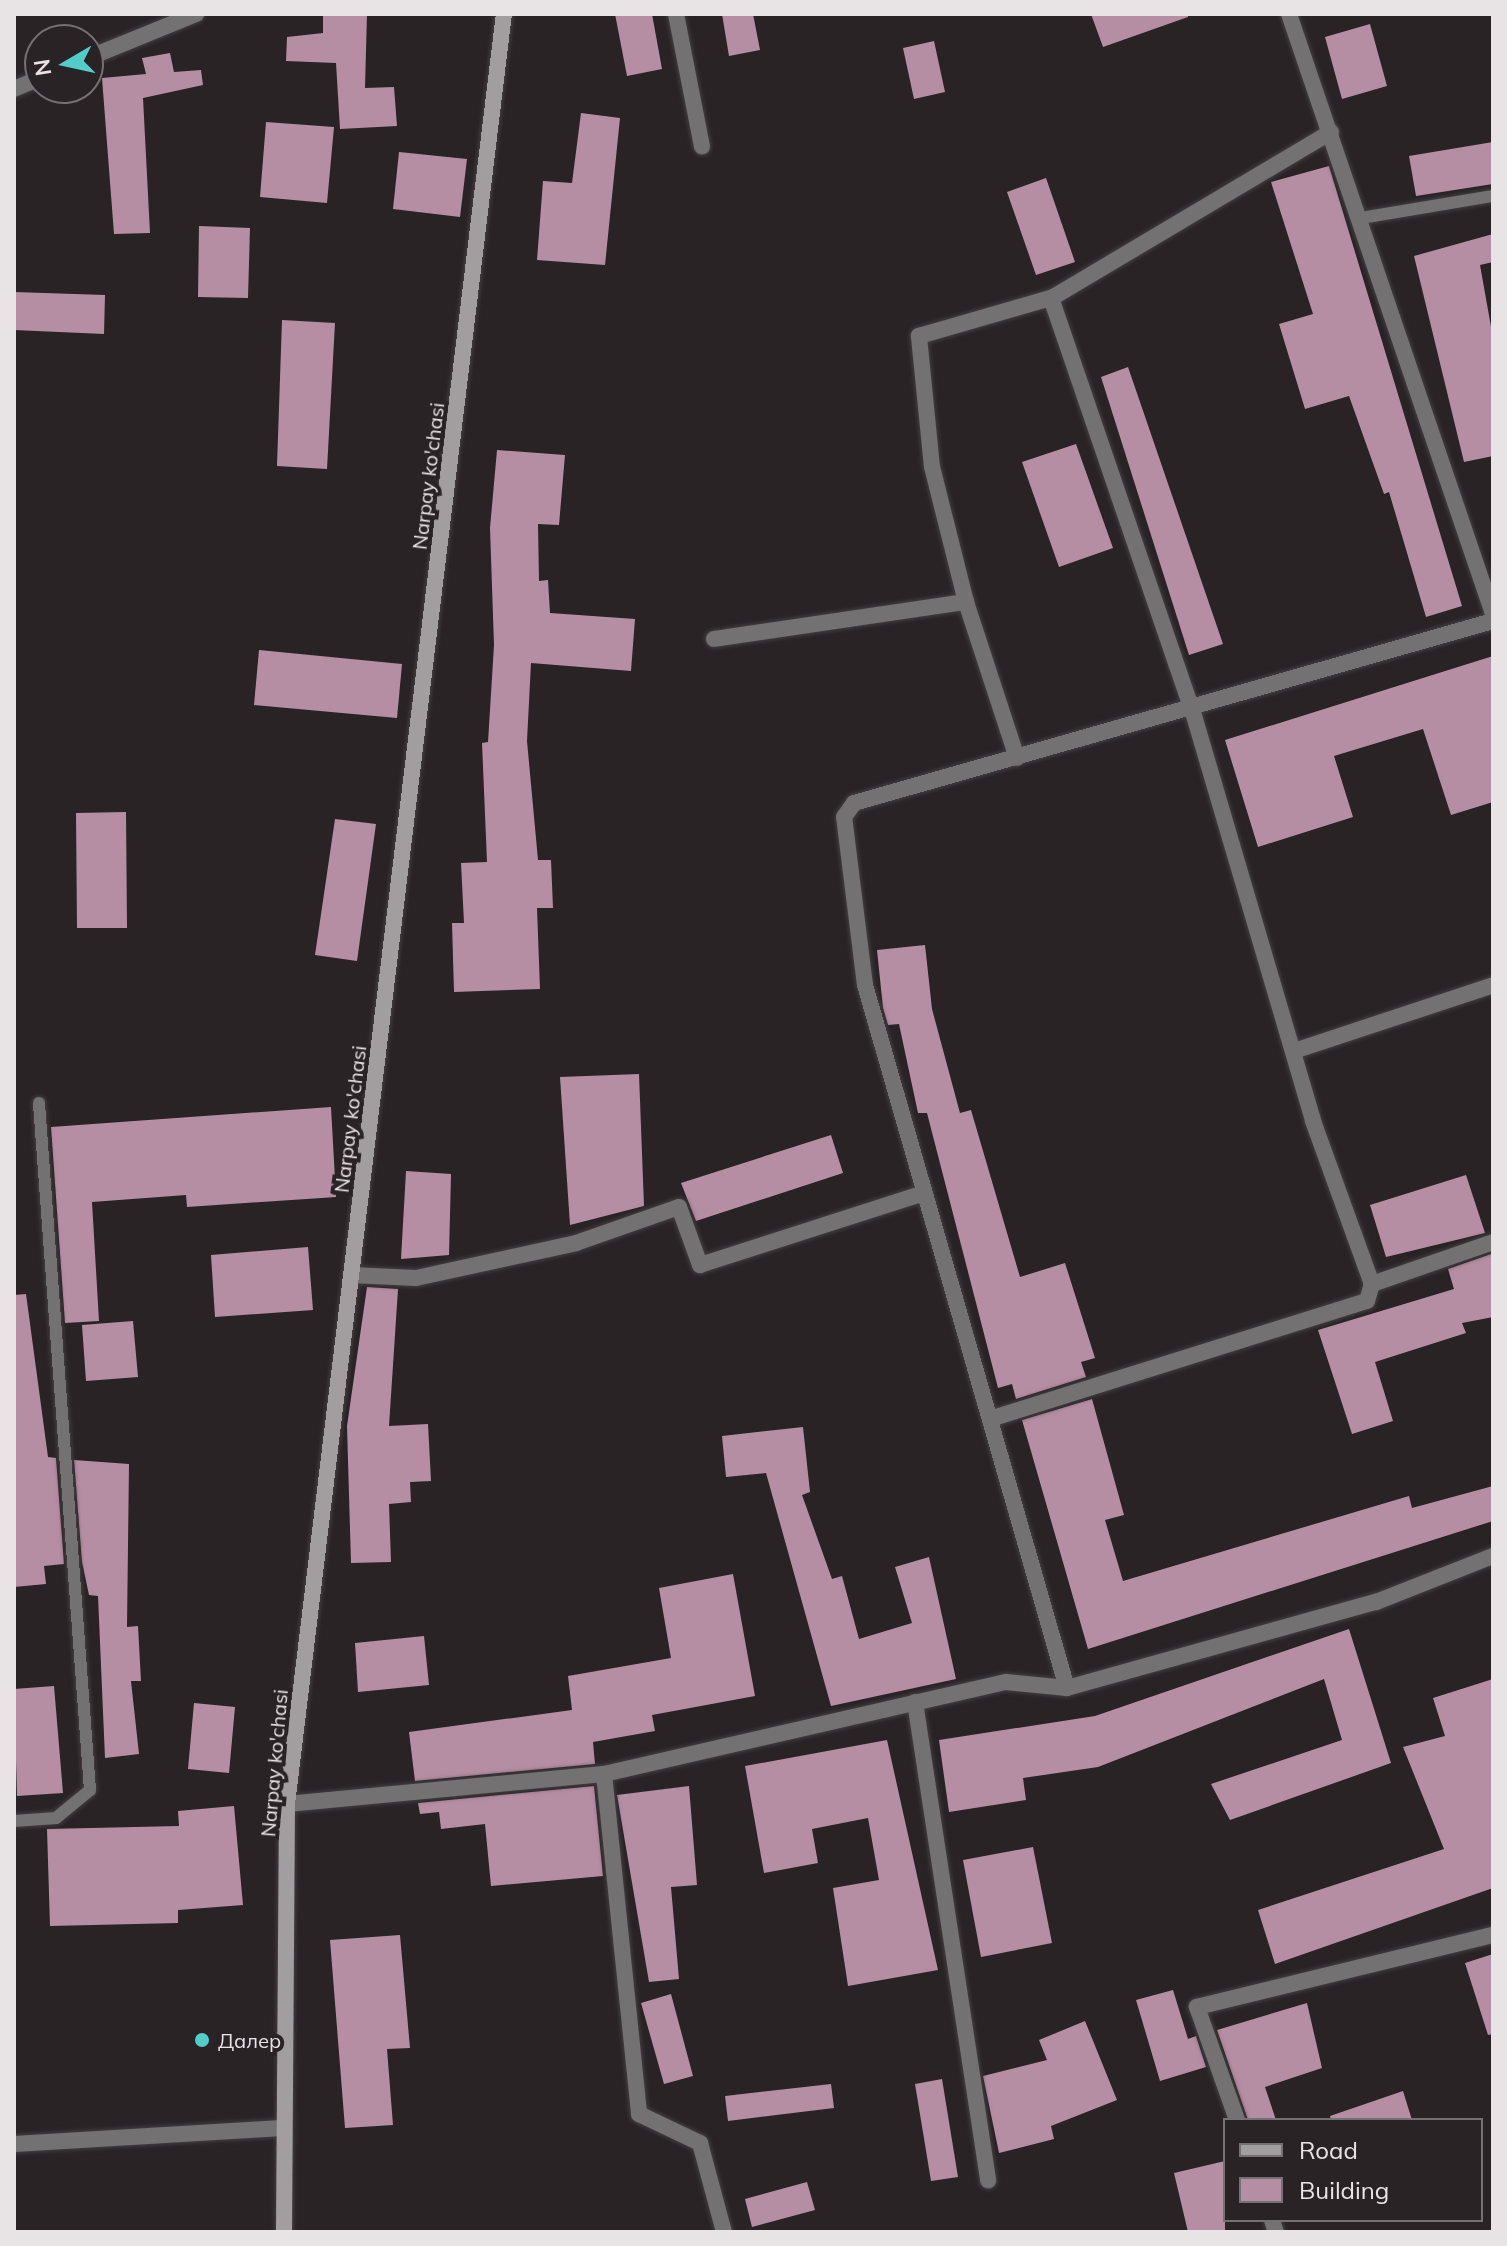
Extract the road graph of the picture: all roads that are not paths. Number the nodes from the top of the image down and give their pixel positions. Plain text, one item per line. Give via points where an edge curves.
1 (196, 14) edge
2 (504, 14) edge
3 (676, 14) edge
4 (1289, 14) edge
5 (104, 51) edge
6 (1331, 132) junction
7 (702, 146) dead end
8 (1493, 196) edge
9 (1361, 218) junction
10 (1051, 298) junction
11 (966, 602) junction
12 (1493, 614) edge
13 (1493, 621) edge
14 (714, 639) dead end
15 (1192, 709) junction
16 (1017, 758) junction
17 (1493, 985) edge
18 (1294, 1051) junction
19 (39, 1103) dead end
20 (924, 1193) junction
21 (1493, 1242) edge
22 (351, 1275) junction
23 (1372, 1284) junction
24 (990, 1419) junction
25 (1493, 1556) edge
26 (1067, 1688) junction
27 (915, 1702) junction
28 (604, 1774) junction
29 (287, 1804) junction
30 (14, 1821) edge
31 (1493, 1935) edge
32 (1236, 2118) edge
33 (283, 2128) junction
34 (14, 2144) edge
35 (988, 2180) dead end
36 (284, 2232) edge
37 (724, 2232) edge

1 - 5 street
2 - 22 main road, Narpay ko'chasi
3 - 7 street
4 - 6 street
6 - 9 street
6 - 10 street
8 - 9 lane
9 - 12 street
10 - 11 street via 919,336 932,467
10 - 15 street
11 - 14 street
11 - 16 street
13 - 15 street
15 - 16 street
15 - 18 street
16 - 20 street via 854,803 844,817 865,985
17 - 18 street
18 - 23 street
19 - 30 lane via 90,1790 56,1818
20 - 22 street via 700,1265 679,1207 576,1243 416,1278
20 - 24 street
21 - 23 street
22 - 29 main road, Narpay ko'chasi
23 - 24 street via 1367,1301
24 - 26 street
25 - 26 street via 1376,1602
26 - 27 street via 1006,1682
27 - 28 street
27 - 35 street
28 - 29 street
28 - 37 street via 639,2114 700,2143
29 - 33 main road, Narpay ko'chasi
31 - 32 street via 1197,2007
33 - 34 street
33 - 36 main road, Narpay ko'chasi

